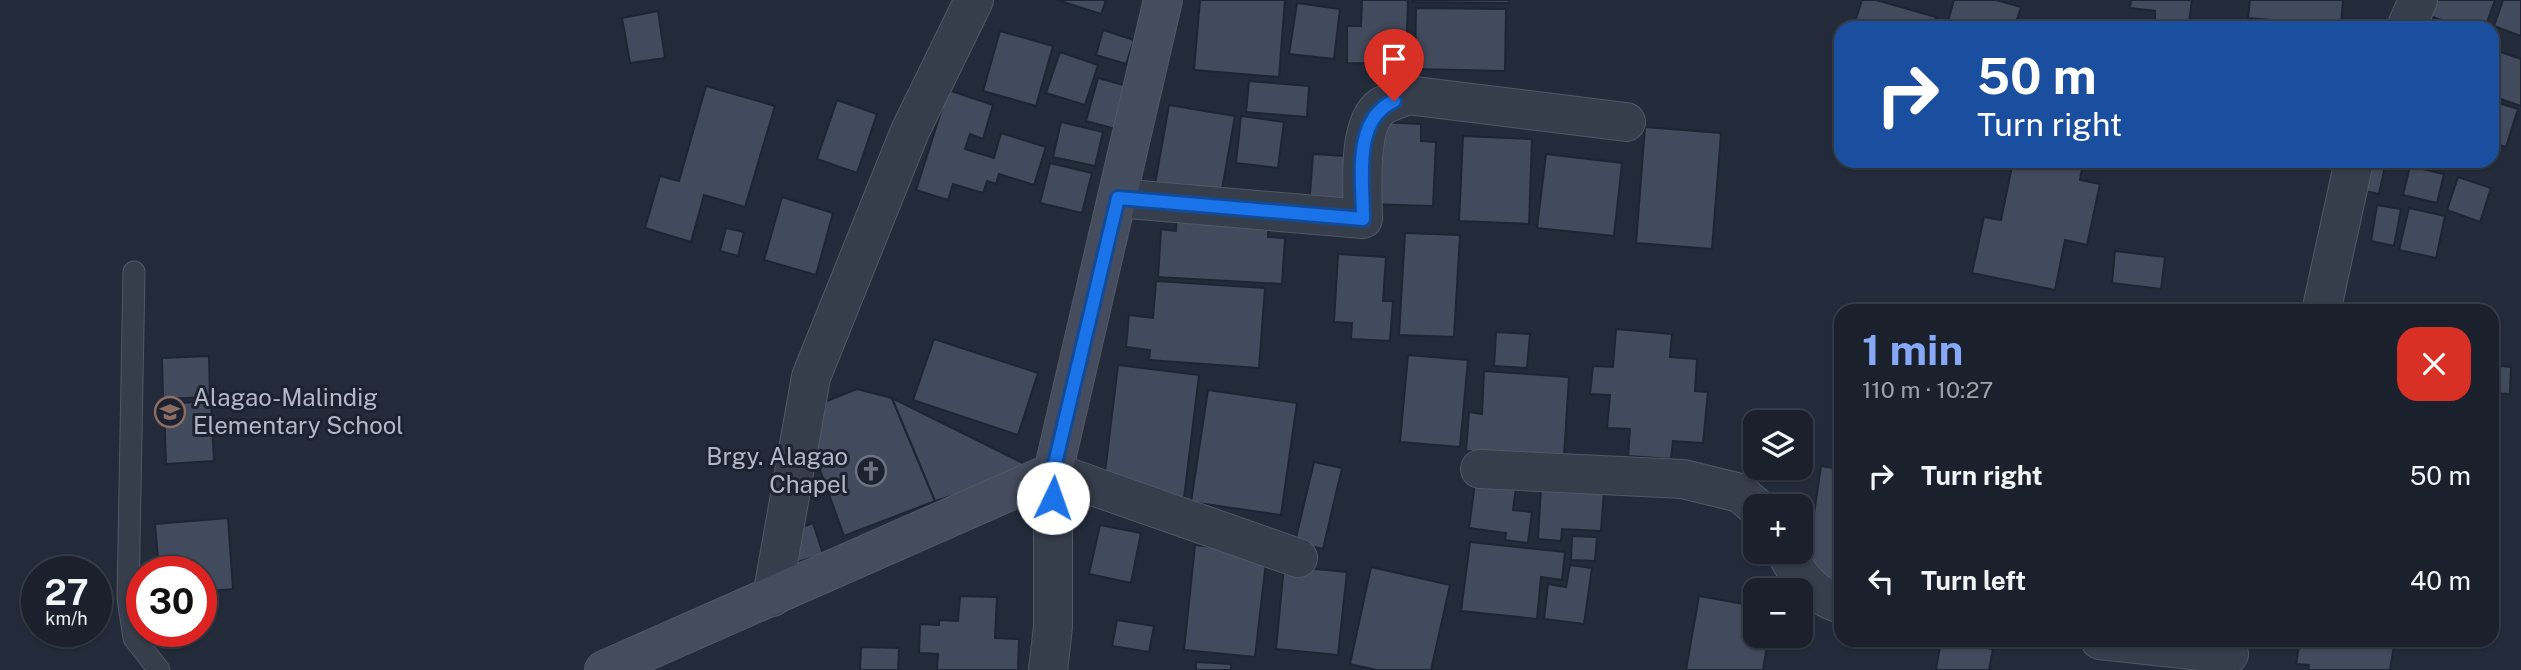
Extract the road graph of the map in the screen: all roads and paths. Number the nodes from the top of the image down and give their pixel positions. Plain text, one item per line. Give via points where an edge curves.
1 (974, 0) edge
2 (1163, 0) edge
3 (2418, 0) edge
4 (2409, 21) edge
5 (1626, 122) dead end
6 (2352, 168) edge
7 (1118, 198) junction
8 (134, 272) dead end
9 (2323, 304) edge
10 (1480, 469) dead end
11 (1053, 472) junction
12 (1743, 496) edge
13 (1298, 558) dead end
14 (1792, 564) edge
15 (772, 597) junction
16 (1834, 602) edge
17 (2160, 647) edge
18 (2229, 655) edge
19 (159, 670) edge
20 (604, 670) edge
21 (1048, 670) edge

1 - 15 street via 910,131 811,377
2 - 7 street
3 - 4 street
5 - 7 street via 1407,95 1380,107 1371,118 1364,138 1363,219
6 - 9 street
7 - 11 street
8 - 19 lane via 128,598 134,638
10 - 12 street via 1684,479
11 - 13 street
11 - 15 street
11 - 21 street via 1053,627
14 - 16 street via 1799,577
15 - 20 street
17 - 18 street

